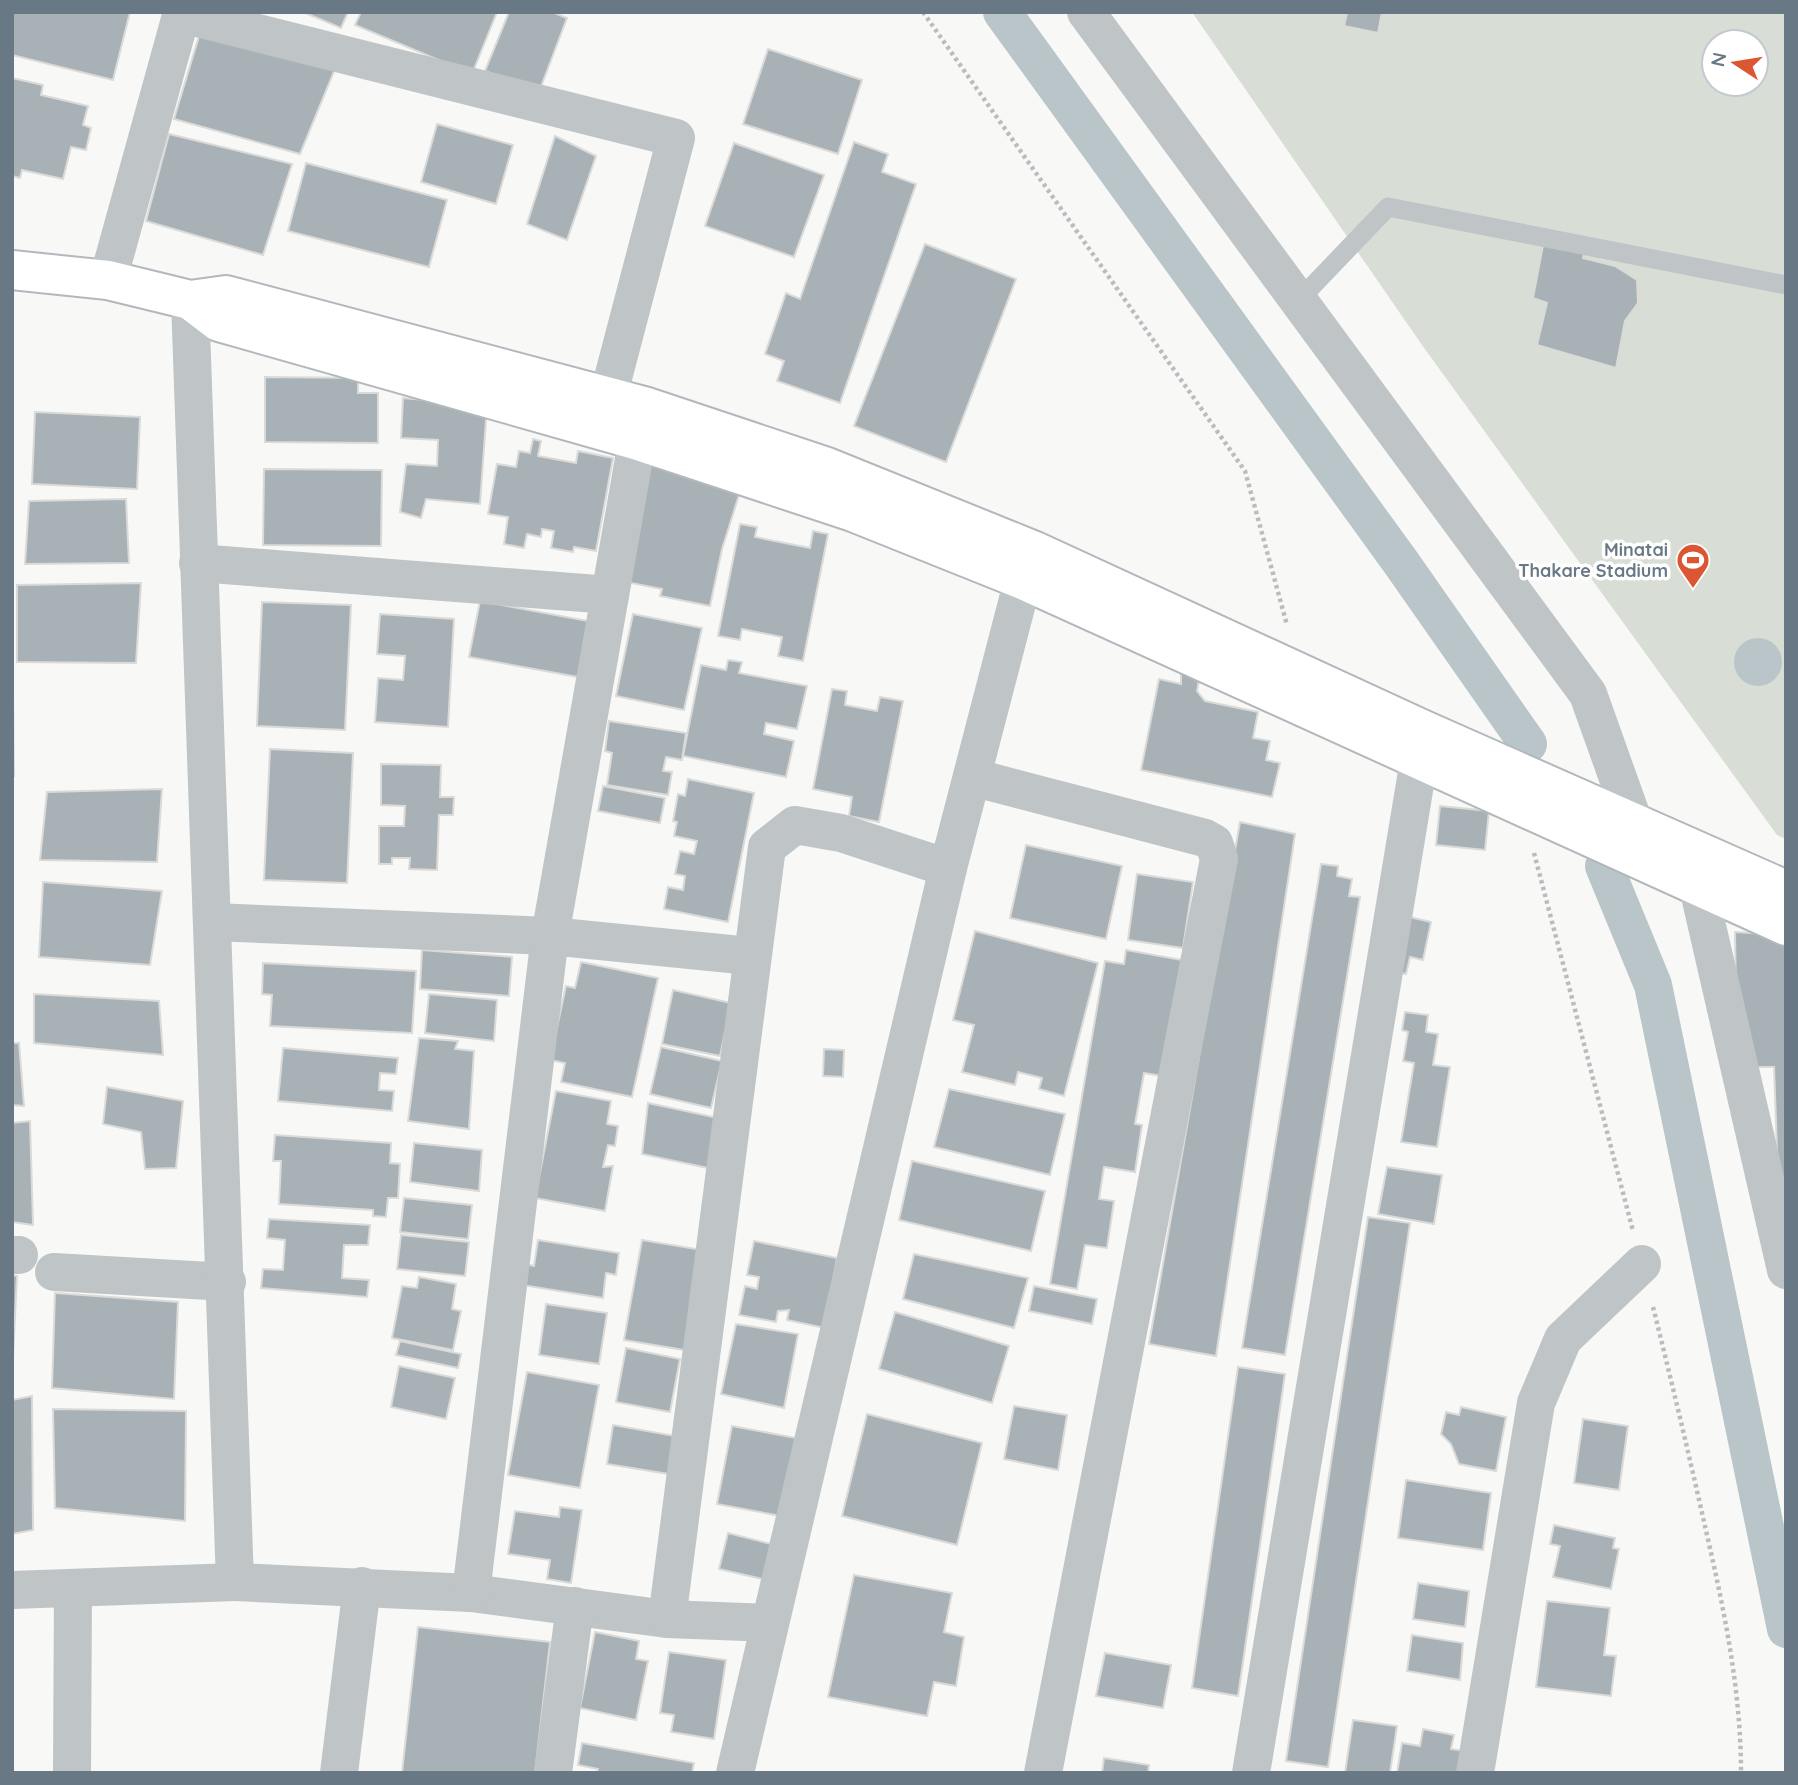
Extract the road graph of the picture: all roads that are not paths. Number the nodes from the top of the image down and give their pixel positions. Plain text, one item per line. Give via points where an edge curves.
1 (1086, 12) edge
2 (182, 13) edge
3 (12, 270) edge
4 (108, 280) junction
5 (1786, 285) edge
6 (190, 300) junction
7 (1298, 301) junction
8 (629, 414) junction
9 (198, 563) junction
10 (1029, 566) junction
11 (610, 595) junction
12 (1421, 744) junction
13 (972, 776) junction
14 (1628, 838) junction
15 (948, 868) junction
16 (1705, 873) junction
17 (1786, 890) edge
18 (212, 922) junction
19 (1786, 926) edge
20 (550, 936) junction
21 (750, 956) junction
22 (1642, 1264) dead end
23 (1786, 1270) edge
24 (54, 1272) dead end
25 (227, 1282) junction
26 (235, 1582) junction
27 (362, 1586) junction
28 (12, 1590) edge
29 (73, 1590) junction
30 (471, 1593) junction
31 (575, 1606) junction
32 (667, 1619) junction
33 (769, 1623) junction
34 (72, 1773) edge
35 (339, 1773) edge
36 (553, 1773) edge
37 (735, 1773) edge
38 (1043, 1773) edge
39 (1251, 1773) edge
40 (1475, 1773) edge

1 - 7 street
2 - 4 street
2 - 8 street via 676,138
3 - 4 street
4 - 6 street
5 - 7 lane via 1388,207
6 - 8 street via 226,295
6 - 8 street via 219,322
6 - 9 street
7 - 14 street via 1588,694
8 - 10 street via 827,467
8 - 11 street
9 - 11 street
9 - 18 street
10 - 12 street
10 - 12 street via 1300,673
10 - 13 street
11 - 20 street
12 - 14 street
12 - 39 street
13 - 15 street
13 - 38 street via 1205,838 1214,843 1219,859
14 - 16 street
15 - 21 street via 841,832 795,825 767,847
15 - 33 street
16 - 17 street
16 - 19 street
16 - 23 street
18 - 20 street
18 - 25 street
20 - 21 street
20 - 30 street
21 - 32 street
22 - 40 street via 1563,1339 1536,1404
24 - 25 street
25 - 26 street
26 - 27 street
26 - 29 street
27 - 30 street
27 - 35 street
28 - 29 street
29 - 34 street
30 - 31 street
31 - 32 street
31 - 36 street
32 - 33 street
33 - 37 street

